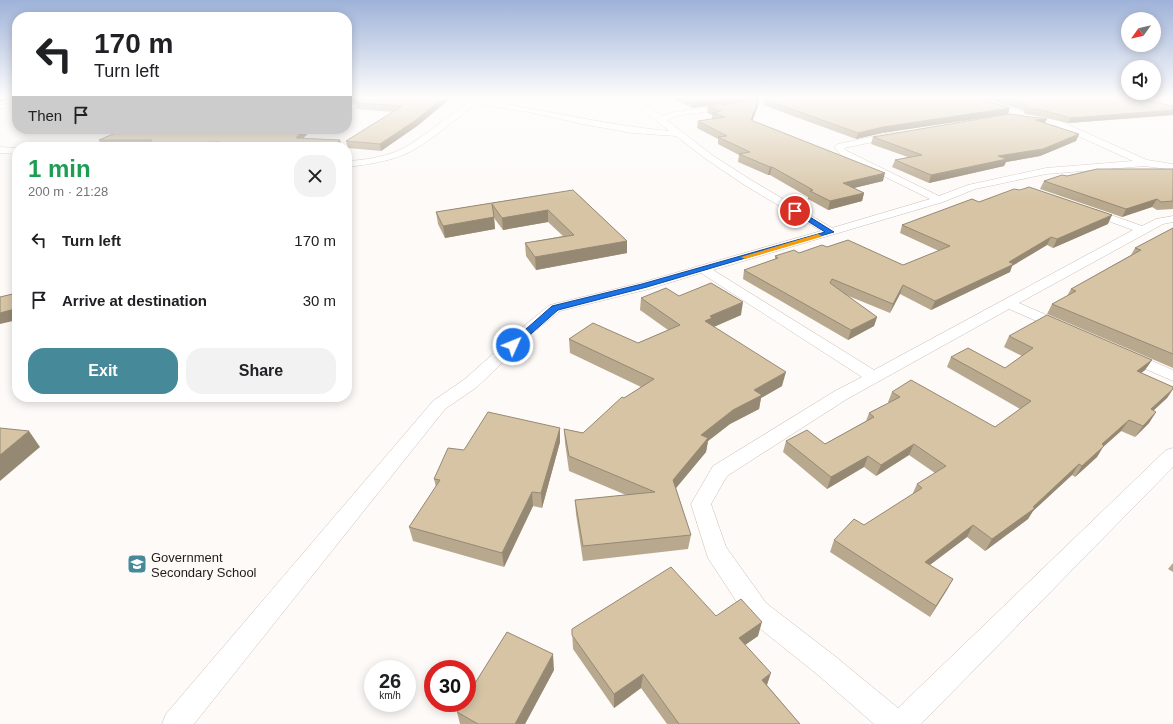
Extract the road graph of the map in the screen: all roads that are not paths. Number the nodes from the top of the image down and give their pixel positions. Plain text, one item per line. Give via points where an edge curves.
1 (432, 132) edge
2 (653, 132) edge
3 (677, 132) edge
4 (1076, 132) edge
5 (905, 133) edge
6 (680, 134) junction
7 (0, 150) edge
8 (12, 151) edge
9 (1145, 163) junction
10 (352, 164) edge
11 (1173, 167) edge
12 (999, 180) junction
13 (1021, 188) edge
14 (939, 200) junction
15 (1078, 208) edge
16 (1173, 219) edge
17 (1143, 230) junction
18 (831, 232) junction
19 (702, 269) junction
20 (1009, 304) junction
21 (1073, 332) edge
22 (1116, 351) edge
23 (1173, 376) edge
24 (874, 377) junction
25 (1173, 455) edge
26 (176, 724) edge
27 (894, 724) edge
28 (901, 724) edge

1 - 10 street via 411,148 390,156
2 - 6 street
3 - 6 street
4 - 9 street
5 - 14 street via 838,147 844,153
6 - 18 street via 709,158
7 - 8 street
9 - 11 street
9 - 12 street via 1046,171
12 - 13 street
12 - 14 street
14 - 18 street
15 - 17 street
16 - 17 street via 1160,221
17 - 20 street
18 - 19 street
19 - 24 street
19 - 26 street via 555,308 471,383 439,405
20 - 21 street
20 - 24 street
22 - 23 street
24 - 27 street via 720,471 701,504 716,551 757,611 827,666
25 - 28 street

